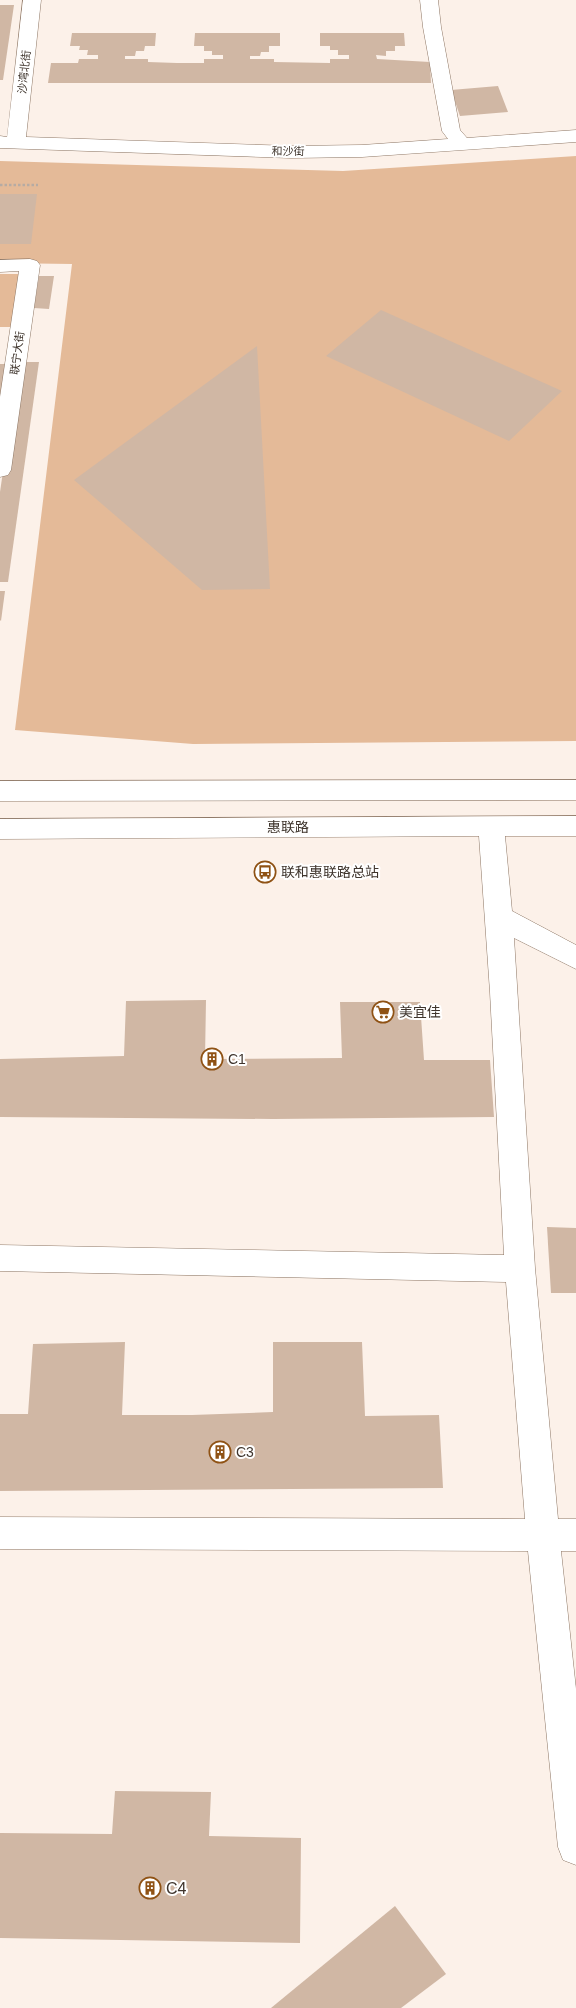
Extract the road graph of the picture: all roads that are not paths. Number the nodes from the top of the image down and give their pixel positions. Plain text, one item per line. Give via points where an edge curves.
1 (32, 0) edge
2 (429, 0) edge
3 (576, 136) edge
4 (8, 143) edge
5 (461, 143) junction
6 (0, 266) edge
7 (0, 470) edge
8 (576, 790) edge
9 (0, 791) edge
10 (576, 826) edge
11 (491, 827) junction
12 (0, 829) edge
13 (500, 917) junction
14 (576, 958) edge
15 (0, 1258) edge
16 (520, 1269) junction
17 (0, 1533) edge
18 (576, 1535) edge
19 (542, 1536) junction
20 (576, 1847) edge

1 - 4 street, 沙湾北街
2 - 5 street via 451,131
3 - 5 street, 和沙街
4 - 5 street, 和沙街 via 291,152 362,151
6 - 7 street, 联宁大街 via 30,265
8 - 9 street
10 - 11 street, 惠联路
11 - 12 street, 惠联路
11 - 13 street
13 - 14 street
13 - 16 street
15 - 16 street
16 - 19 street
17 - 19 street
18 - 19 street
19 - 20 street

